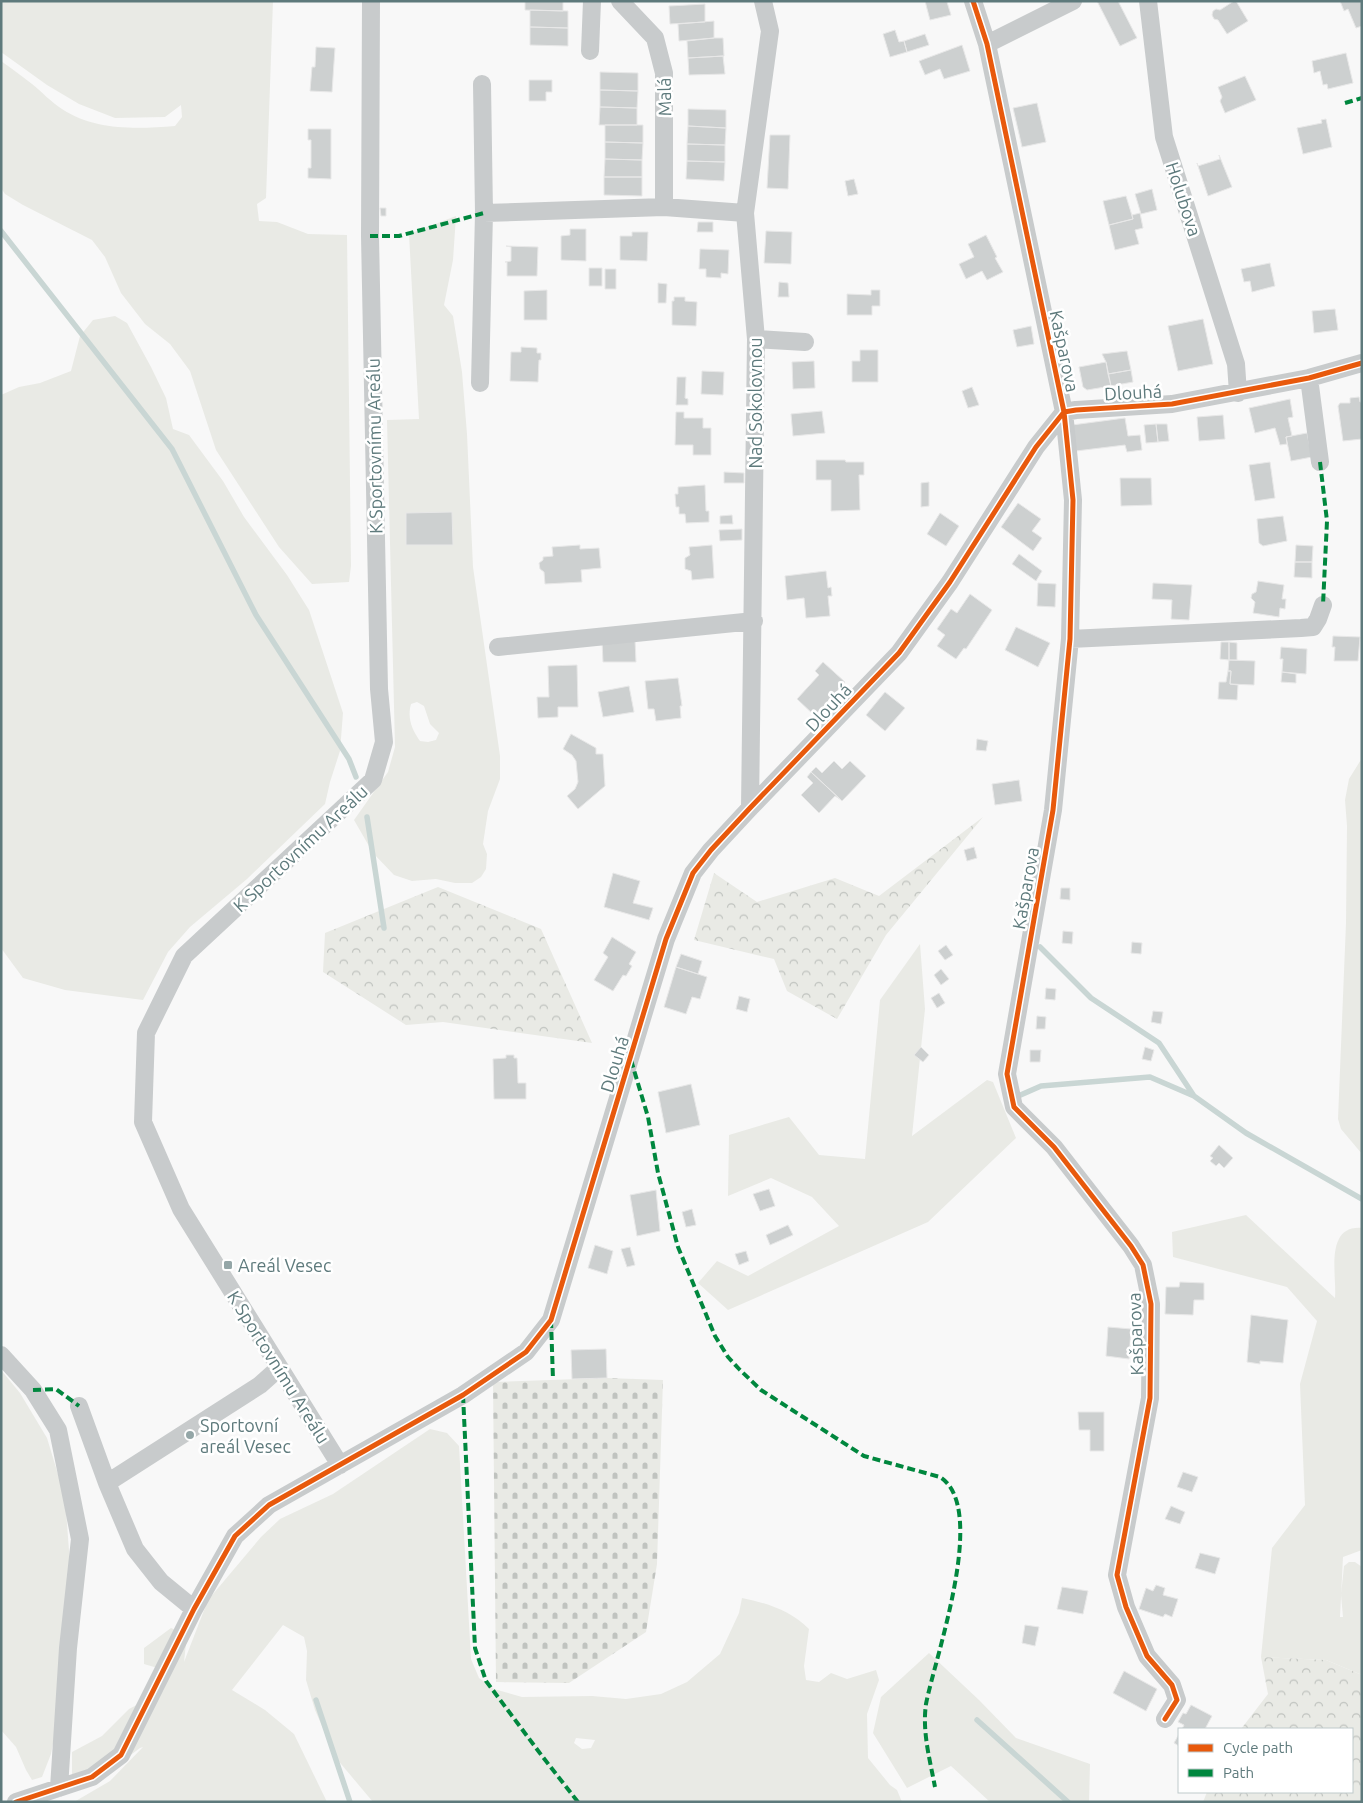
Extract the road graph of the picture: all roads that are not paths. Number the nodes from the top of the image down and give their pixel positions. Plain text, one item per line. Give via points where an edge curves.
1 (372, 1) edge
2 (592, 1) edge
3 (620, 1) edge
4 (763, 1) edge
5 (973, 1) edge
6 (1073, 1) edge
7 (1148, 1) edge
8 (987, 44) junction
9 (590, 51) dead end
10 (482, 84) dead end
11 (664, 207) junction
12 (484, 213) junction
13 (745, 213) junction
14 (756, 339) junction
15 (805, 342) dead end
16 (1362, 363) edge
17 (1309, 378) junction
18 (480, 382) dead end
19 (1238, 393) junction
20 (1064, 412) junction
21 (1320, 462) dead end
22 (1322, 605) dead end
23 (754, 621) junction
24 (1070, 638) junction
25 (498, 647) dead end
26 (750, 808) junction
27 (1, 1355) edge
28 (279, 1368) junction
29 (79, 1406) dead end
30 (340, 1465) junction
31 (106, 1483) junction
32 (194, 1609) junction
33 (1165, 1718) dead end
34 (59, 1788) junction
35 (16, 1802) edge

1 - 28 street, K Sportovnímu Areálu via 371,246 379,689 384,742 373,780 184,956 146,1034 143,1122 181,1209
2 - 9 street
3 - 11 street, Malá via 655,38 664,73
4 - 13 street, Nad Sokolovnou via 770,31
5 - 8 street, Kašparova
6 - 8 street
7 - 19 street, Holubova via 1164,137 1236,364
8 - 20 street, Kašparova
10 - 12 street
11 - 12 street
11 - 13 street
12 - 18 street
13 - 14 street, Nad Sokolovnou
14 - 15 street
14 - 23 street, Nad Sokolovnou
16 - 17 street, Dlouhá
17 - 19 street, Dlouhá
17 - 21 street
19 - 20 street, Dlouhá via 1172,404
20 - 24 street, Kašparova via 1073,500
20 - 26 street, Dlouhá via 1036,447 950,582 898,653
22 - 24 street via 1313,627
23 - 25 street
23 - 26 street, Nad Sokolovnou
24 - 33 street, Kašparova via 1053,810 1007,1074 1014,1107 1054,1146 1143,1265 1151,1304 1150,1398 1117,1575 1126,1607 1147,1656 1172,1685 1177,1700
26 - 30 street, Dlouhá via 694,873 666,939 551,1320 526,1352 464,1395
27 - 34 street via 33,1390 58,1430 80,1539 68,1648
28 - 30 street, K Sportovnímu Areálu
28 - 31 street via 260,1385
29 - 31 street
30 - 32 street via 268,1505 234,1536
31 - 32 street via 134,1549 161,1582
32 - 34 street via 121,1756 92,1777
34 - 35 street

